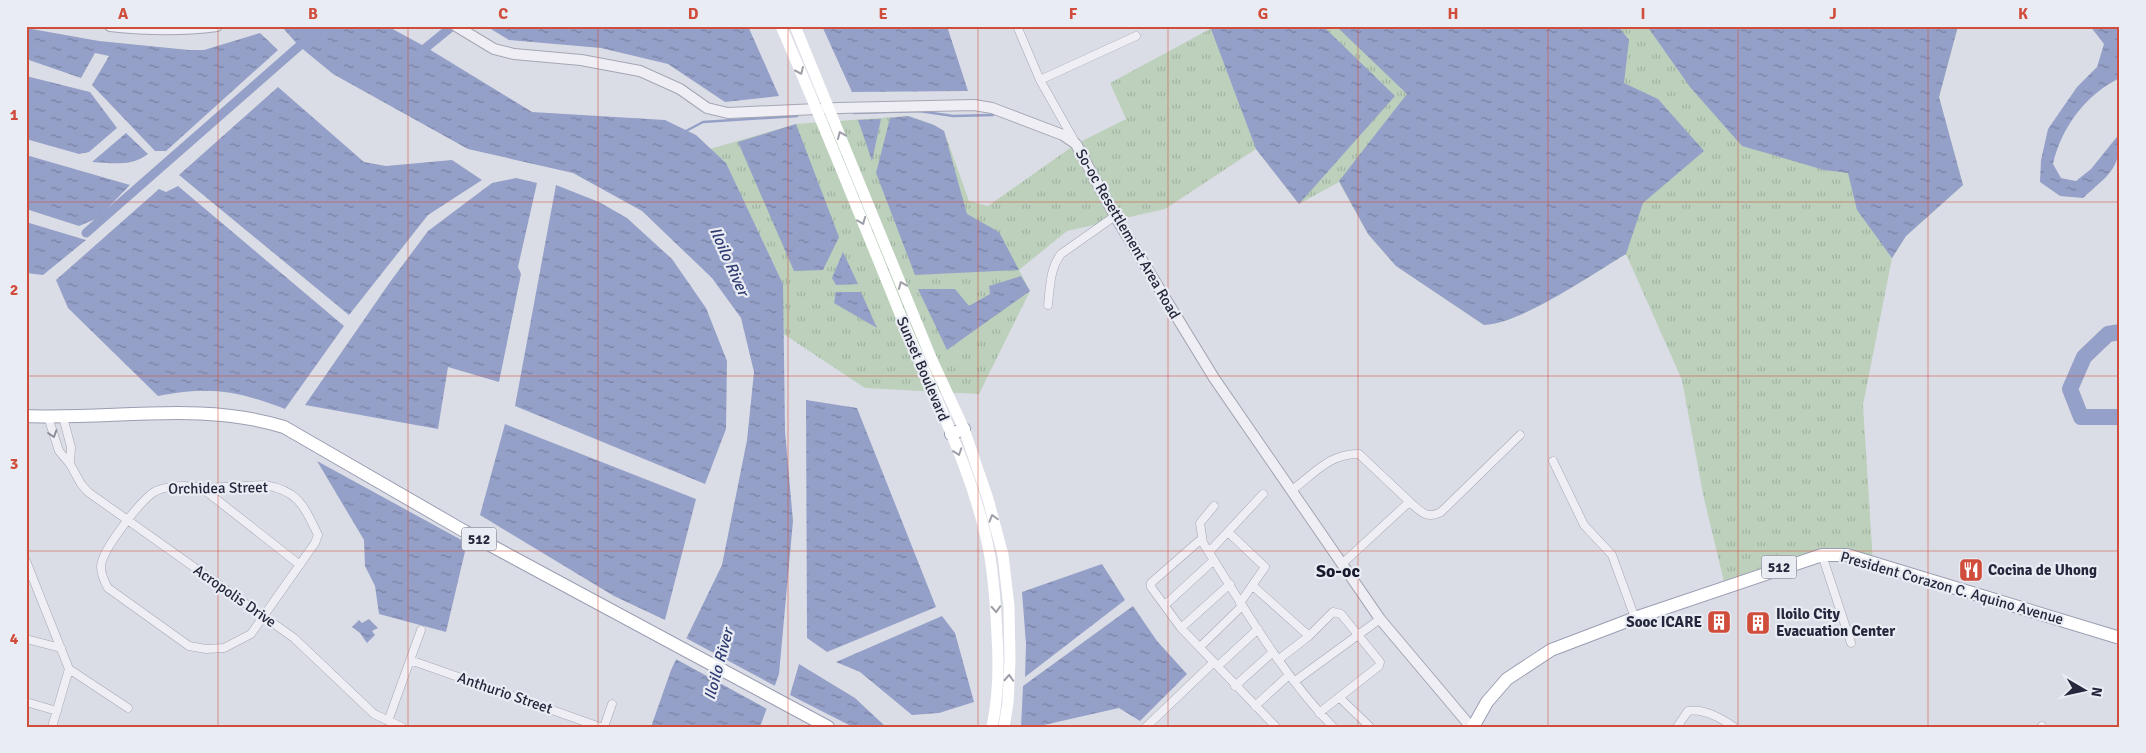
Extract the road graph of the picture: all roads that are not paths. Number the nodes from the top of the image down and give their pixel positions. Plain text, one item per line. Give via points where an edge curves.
1 (110, 26) edge
2 (217, 26) edge
3 (456, 26) edge
4 (781, 26) edge
5 (795, 26) edge
6 (1017, 26) edge
7 (1136, 36) dead end
8 (1040, 80) junction
9 (817, 108) junction
10 (830, 108) junction
11 (1076, 144) junction
12 (1115, 216) junction
13 (1048, 305) dead end
14 (26, 416) edge
15 (48, 417) junction
16 (63, 417) junction
17 (964, 429) junction
18 (951, 434) junction
19 (1520, 435) dead end
20 (1552, 461) dead end
21 (70, 464) junction
22 (202, 488) junction
23 (1292, 490) junction
24 (1263, 494) dead end
25 (1412, 504) junction
26 (1214, 506) dead end
27 (127, 520) junction
28 (1228, 532) junction
29 (1203, 543) junction
30 (1209, 552) junction
31 (1822, 555) junction
32 (1214, 560) junction
33 (26, 561) edge
34 (1343, 563) junction
35 (300, 565) junction
36 (30, 577) edge
37 (1230, 584) junction
38 (1253, 586) junction
39 (1165, 605) junction
40 (1241, 605) junction
41 (264, 617) junction
42 (1380, 618) junction
43 (1635, 618) junction
44 (1181, 628) junction
45 (1258, 629) junction
46 (421, 630) dead end
47 (1359, 635) junction
48 (1309, 636) junction
49 (2120, 638) edge
50 (26, 639) edge
51 (1852, 643) dead end
52 (1200, 647) junction
53 (61, 648) junction
54 (1273, 652) junction
55 (410, 660) junction
56 (1278, 660) junction
57 (1216, 664) junction
58 (69, 669) junction
59 (1292, 678) junction
60 (1235, 686) junction
61 (1339, 697) junction
62 (26, 702) edge
63 (612, 704) dead end
64 (1255, 706) junction
65 (128, 708) dead end
66 (57, 710) junction
67 (1319, 713) junction
68 (388, 721) junction
69 (52, 727) edge
70 (402, 727) edge
71 (600, 727) edge
72 (604, 727) edge
73 (828, 727) edge
74 (992, 727) edge
75 (1004, 727) edge
76 (1146, 727) edge
77 (1276, 727) edge
78 (1333, 727) edge
79 (1370, 727) edge
80 (1472, 727) edge
81 (1677, 727) edge
82 (1734, 727) edge

1 - 2 street via 192,30
3 - 9 street, So-oc Resettlement Area Road via 494,49 514,54 581,60 640,71 680,89 707,108 728,113
4 -> 9 main road, Sunset Boulevard
5 - 10 main road, Sunset Boulevard
6 - 8 street
7 - 8 street
8 - 11 street
9 - 10 street, So-oc Resettlement Area Road
9 -> 18 main road, Sunset Boulevard
10 - 11 street, So-oc Resettlement Area Road via 944,104 992,108 1063,135
17 -> 10 main road, Sunset Boulevard via 932,360
11 - 12 street, So-oc Resettlement Area Road
12 - 13 street via 1061,254 1050,283
12 - 23 street, So-oc Resettlement Area Road via 1214,378
14 - 15 main road, 512
15 - 16 main road, 512
15 -> 21 street, Acropolis Drive via 59,451
16 - 21 street, Acropolis Drive via 71,447
16 - 73 main road, 512 via 206,413 256,418 284,427 464,531
17 - 18 main road
75 -> 17 main road, Sunset Boulevard via 1010,660 1009,607 1003,555
18 -> 74 main road, Sunset Boulevard via 975,503 989,556 996,604 998,656
19 - 25 street via 1441,512 1425,515
20 - 43 street via 1584,524 1612,555
21 - 27 street, Acropolis Drive via 88,492
22 - 27 street, Orchidea Street via 166,488 154,492
22 - 35 street
22 - 35 street, Orchidea Street via 265,485 288,491 302,502 318,535
23 - 25 street via 1335,458 1359,454
23 - 34 street, So-oc Resettlement Area Road
24 - 28 street
25 - 34 street via 1407,504
26 - 29 street via 1200,523
27 - 41 street, Acropolis Drive
27 - 41 street, Orchidea Street via 106,550 101,565 102,577 108,588 189,646 224,648 251,634
28 - 30 street
28 - 38 street via 1265,566
29 - 30 street
29 - 39 street via 1199,541 1188,549 1151,582 1151,587
30 - 32 street
31 - 43 main road, President Corazon C. Aquino Avenue / 512
31 - 49 main road, President Corazon C. Aquino Avenue / 512 via 1847,555
31 - 51 street
32 - 37 street
32 - 39 street
33 - 36 street
34 - 42 street, So-oc Resettlement Area Road
35 - 41 street, Orchidea Street
36 - 53 street
37 - 40 street
37 - 44 street
38 - 40 street
38 - 48 street
39 - 44 street
40 - 45 street
40 - 52 street
41 - 68 street, Acropolis Drive via 310,651 374,714
42 - 47 street
42 - 80 street, So-oc Resettlement Area Road
43 - 80 main road, President Corazon C. Aquino Avenue / 512 via 1551,650 1507,679 1487,702
44 - 52 street
45 - 54 street
45 - 57 street
46 - 55 street
47 - 48 street via 1337,612 1333,612
47 - 59 street
47 - 61 street via 1380,664
48 - 56 street
50 - 53 street
52 - 57 street
53 - 58 street
54 - 56 street
54 - 60 street
55 - 68 street
55 - 71 street, Anthurio Street
56 - 59 street
57 - 60 street
57 - 76 street
58 - 65 street
58 - 66 street
59 - 64 street
59 - 67 street
60 - 64 street
61 - 67 street
61 - 79 street
62 - 66 street
63 - 72 street
64 - 77 street
66 - 69 street
67 - 78 street
68 - 70 street, Acropolis Drive
81 - 82 street via 1688,711 1696,710

